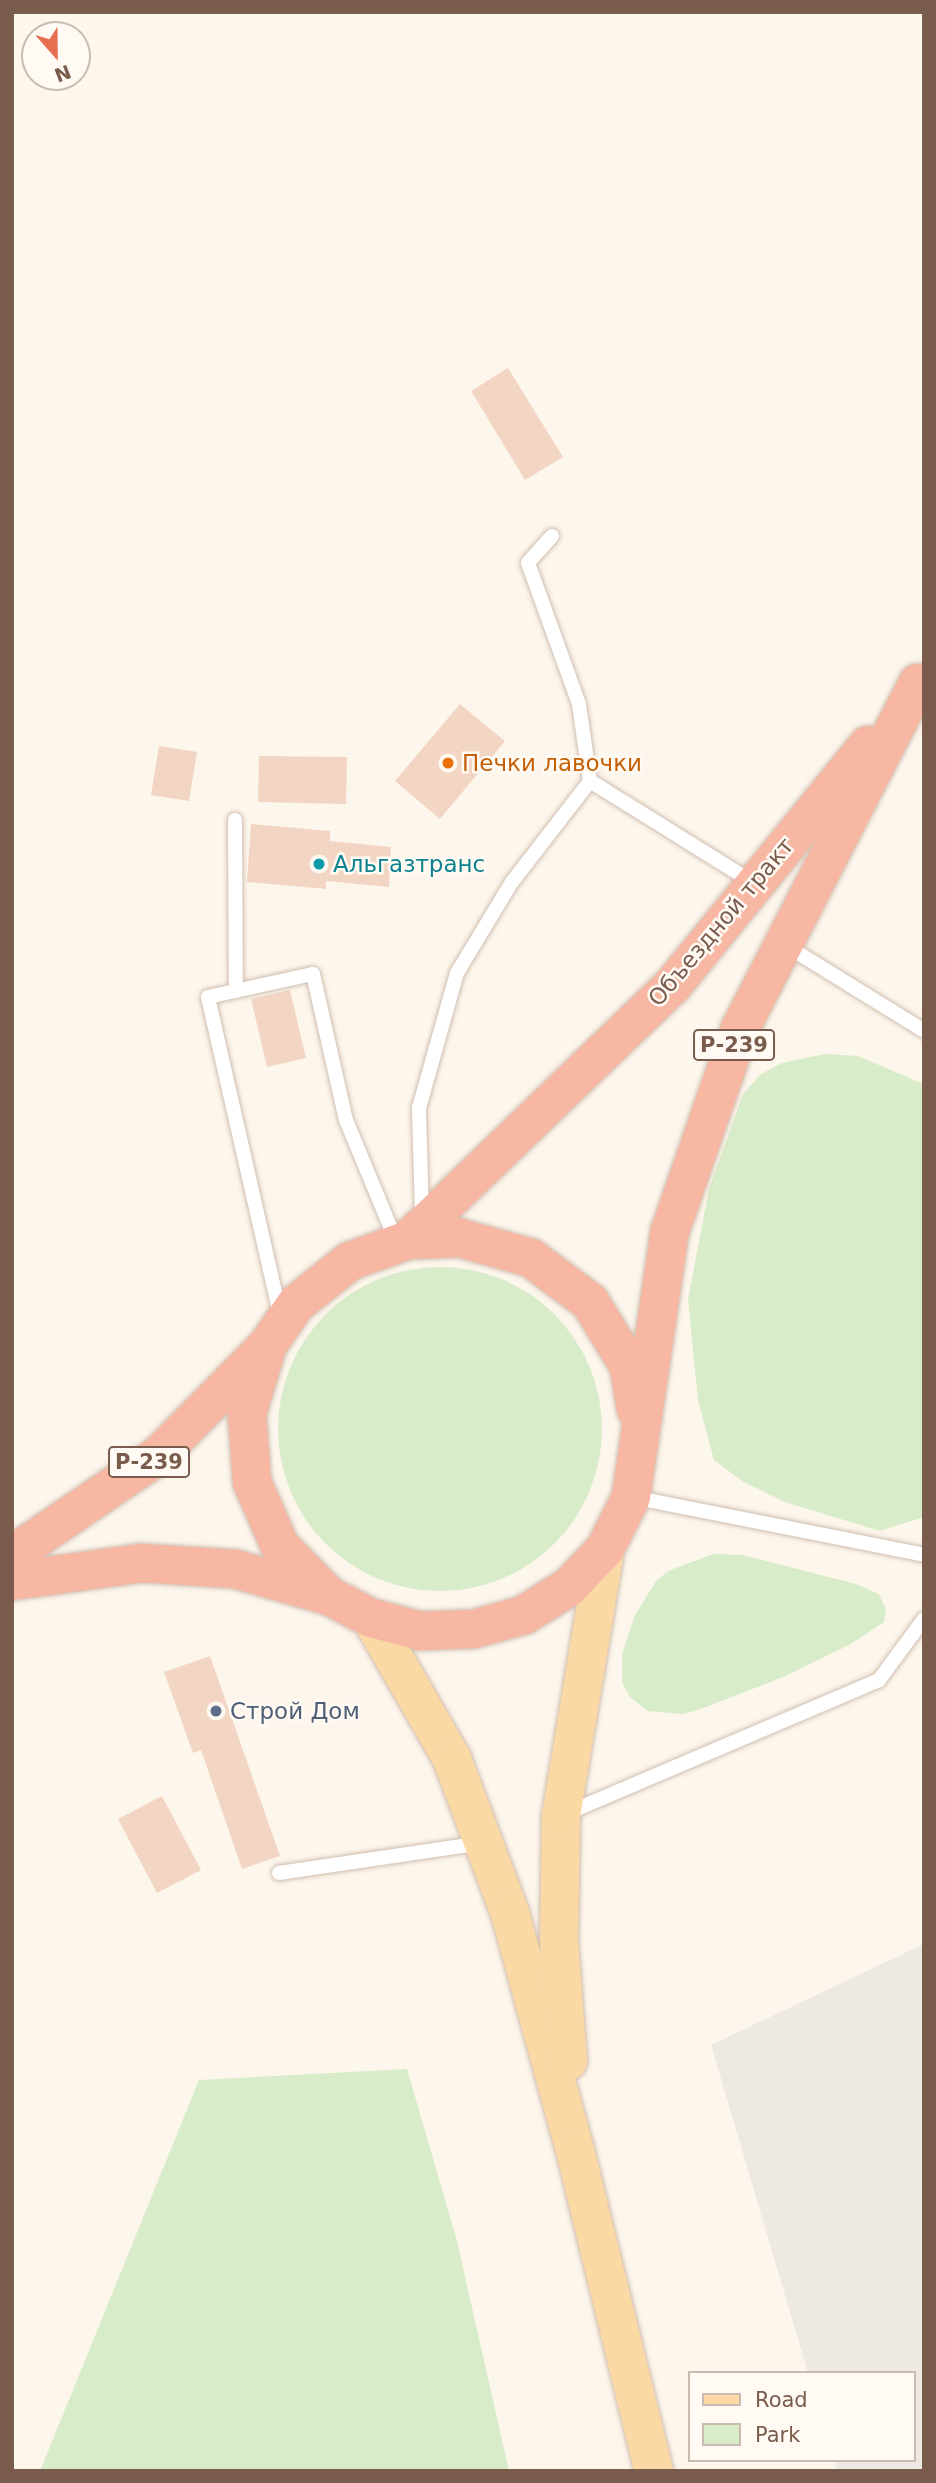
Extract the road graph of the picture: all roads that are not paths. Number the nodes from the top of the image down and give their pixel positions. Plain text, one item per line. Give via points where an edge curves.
1 (552, 536) dead end
2 (921, 679) edge
3 (590, 781) junction
4 (234, 820) dead end
5 (755, 883) junction
6 (783, 944) junction
7 (236, 991) junction
8 (924, 1031) edge
9 (409, 1237) junction
10 (275, 1334) junction
11 (641, 1439) junction
12 (631, 1497) junction
13 (604, 1549) junction
14 (12, 1555) edge
15 (924, 1555) edge
16 (12, 1581) edge
17 (329, 1596) junction
18 (371, 1618) junction
19 (924, 1619) edge
20 (561, 1816) junction
21 (484, 1843) junction
22 (279, 1873) dead end
23 (575, 2150) junction
24 (654, 2471) edge

1 - 3 lane via 528,563 579,704
2 - 5 highway, Объездной тракт / Р-239
2 - 6 highway, Р-239
3 - 5 lane
3 - 9 lane via 512,882 457,973 419,1108
4 - 7 lane
5 - 9 highway, Объездной тракт / Р-239 via 673,985
6 - 8 lane
6 - 11 highway, Р-239 via 740,1029 670,1231
7 - 9 lane via 313,974 346,1120
7 - 10 lane via 208,997
9 - 10 highway, Р-239 via 350,1261 296,1304
9 - 11 highway, Р-239 via 460,1238 531,1258 590,1302 629,1366
10 - 14 highway, Р-239 via 159,1455
10 - 17 highway, Р-239 via 247,1413 252,1482 280,1546
11 - 12 highway, Р-239
12 - 13 highway, Р-239
12 - 15 lane
13 - 18 highway, Р-239 via 569,1587 524,1615 474,1629 421,1631
13 - 20 main road
16 - 17 highway, Р-239 via 141,1563 235,1569
17 - 18 highway, Р-239
18 - 21 main road via 452,1759
19 - 20 lane via 879,1680
20 - 23 main road via 559,1941
21 - 22 lane
21 - 23 main road via 510,1913
23 - 24 main road

